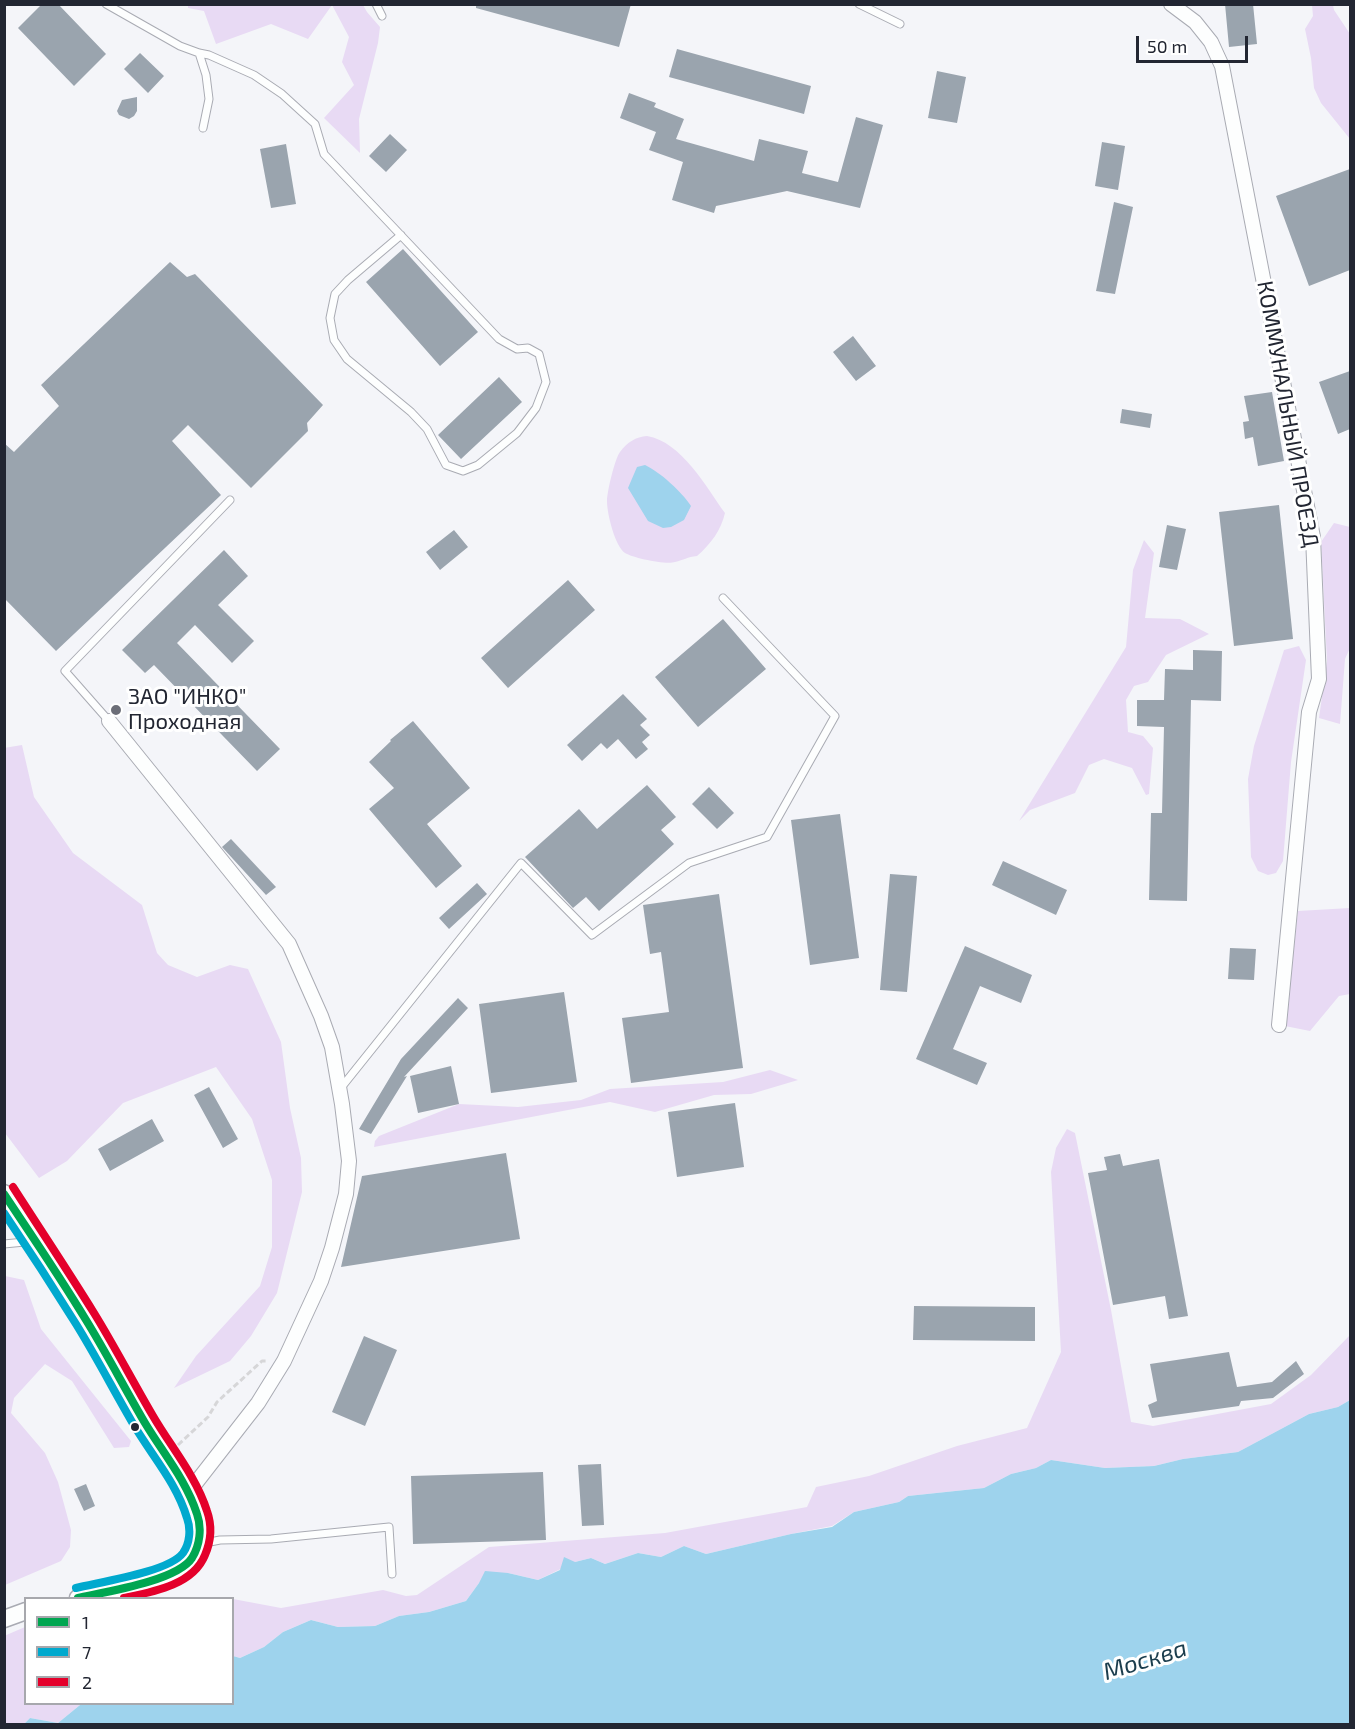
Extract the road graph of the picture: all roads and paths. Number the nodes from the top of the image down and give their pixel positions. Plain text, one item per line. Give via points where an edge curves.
1 (106, 4) edge
2 (376, 4) edge
3 (859, 4) edge
4 (1171, 4) edge
5 (382, 16) dead end
6 (900, 24) dead end
7 (199, 53) junction
8 (203, 128) dead end
9 (401, 235) junction
10 (230, 500) dead end
11 (723, 598) dead end
12 (109, 721) joint
13 (1279, 1024) dead end
14 (340, 1089) junction
15 (4, 1193) edge
16 (40, 1240) junction
17 (4, 1244) edge
18 (284, 1361) junction
19 (165, 1456) junction
20 (188, 1493) junction
21 (198, 1544) junction
22 (392, 1574) dead end
23 (85, 1597) edge
24 (24, 1612) edge
25 (4, 1619) edge

1 - 7 lane
2 - 5 lane
3 - 6 lane
4 - 13 street, КОММУНАЛЬНЫЙ ПРОЕЗД via 1195,22 1211,42 1222,66 1313,537 1319,679 1309,712
7 - 8 lane via 209,99
7 - 9 lane via 254,75 282,94 315,124 324,153
9 - 9 lane via 335,294 330,318 334,340 347,359 427,429 446,465 463,471 478,465 518,433 536,408 546,382 539,354 528,348 517,349 499,339
10 - 12 lane via 65,672
11 - 14 lane via 835,716 766,837 690,862 592,935 521,863
12 - 14 street via 289,944 332,1047
14 - 18 street via 349,1161 346,1194 321,1281
15 - 16 street
16 - 17 lane
16 - 19 street
18 - 19 path via 262,1361
18 - 20 street via 258,1404
19 - 20 street
20 - 21 street via 198,1516
21 - 22 lane via 389,1527
21 - 23 street via 190,1561 174,1573
24 - 25 street

